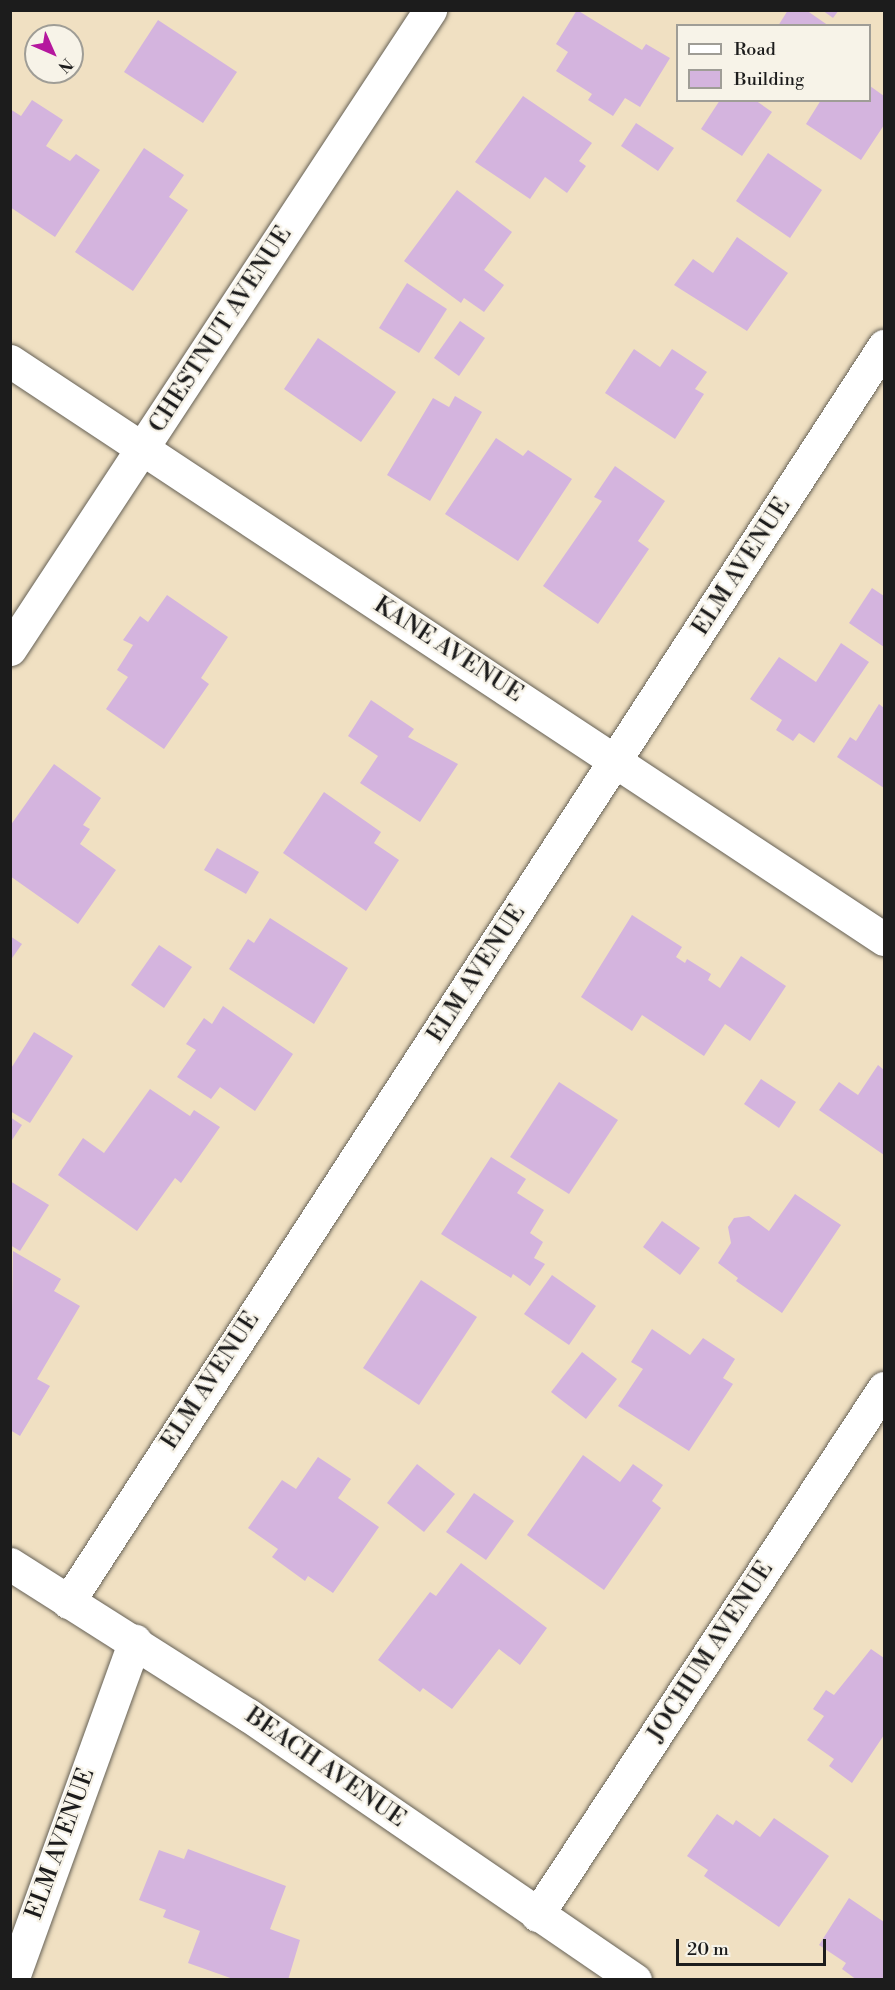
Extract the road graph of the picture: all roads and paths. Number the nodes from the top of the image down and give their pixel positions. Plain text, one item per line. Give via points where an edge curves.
1 (430, 10) edge
2 (885, 346) edge
3 (10, 362) edge
4 (143, 450) junction
5 (10, 649) edge
6 (616, 760) junction
7 (885, 939) edge
8 (885, 1388) edge
9 (10, 1564) edge
10 (68, 1602) junction
11 (135, 1641) junction
12 (537, 1916) junction
13 (12, 1980) edge
14 (635, 1980) edge

1 - 4 street, CHESTNUT AVENUE
2 - 6 street, ELM AVENUE
3 - 4 street, KANE AVENUE
4 - 5 street, CHESTNUT AVENUE
4 - 6 street, KANE AVENUE
6 - 7 street, KANE AVENUE
6 - 10 street, ELM AVENUE
8 - 12 street, JOCHUM AVENUE
9 - 10 street, BEACH AVENUE
10 - 11 street, BEACH AVENUE
11 - 12 street, BEACH AVENUE
11 - 13 street, ELM AVENUE
12 - 14 street, BEACH AVENUE

